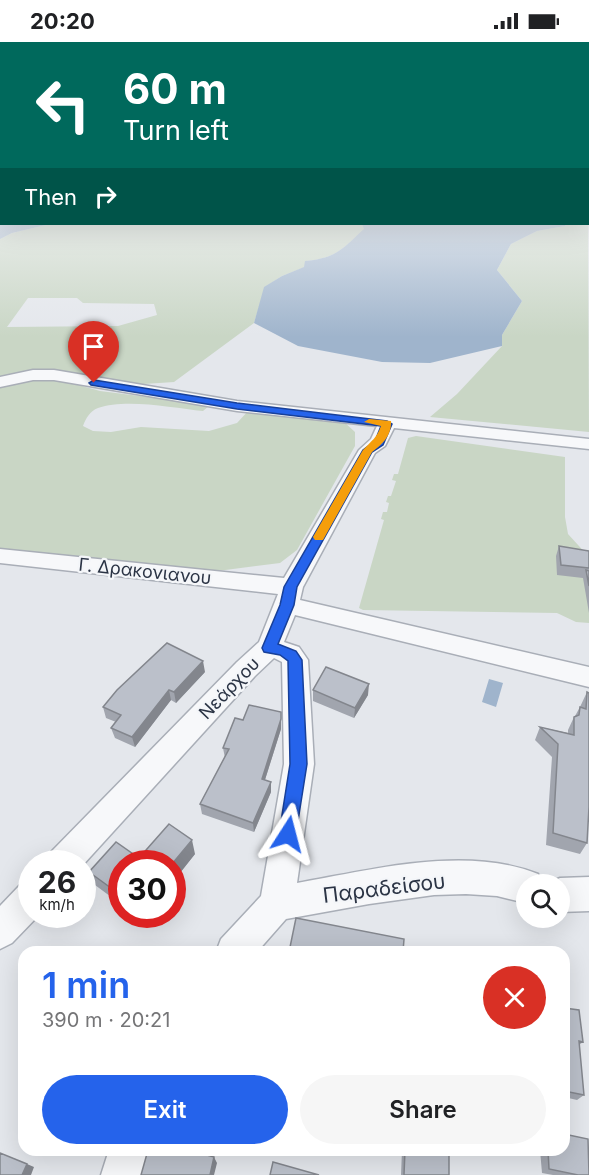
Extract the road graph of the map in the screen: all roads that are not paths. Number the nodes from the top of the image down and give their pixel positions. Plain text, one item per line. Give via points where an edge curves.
1 (0, 382) edge
2 (375, 432) junction
3 (589, 444) edge
4 (0, 556) edge
5 (289, 596) junction
6 (269, 648) junction
7 (589, 676) edge
8 (75, 850) edge
9 (516, 885) edge
10 (589, 894) edge
11 (570, 895) edge
12 (278, 904) junction
13 (18, 912) edge
14 (0, 931) edge
15 (240, 946) edge
16 (129, 1156) edge
17 (123, 1175) edge

1 - 2 street via 54,375 190,399 352,419
2 - 3 street via 408,426
2 - 5 street, Νεάρχου
4 - 5 street, Γ. Δρακονιανου
5 - 6 street, Νεάρχου
5 - 7 street, Γ. Δρακονιανου
6 - 8 street, Νεάρχου
6 - 12 street via 284,650 295,660 299,764
9 - 12 street, Παραδείσου via 478,879 417,880
10 - 11 street
12 - 15 street
13 - 14 street
16 - 17 street

